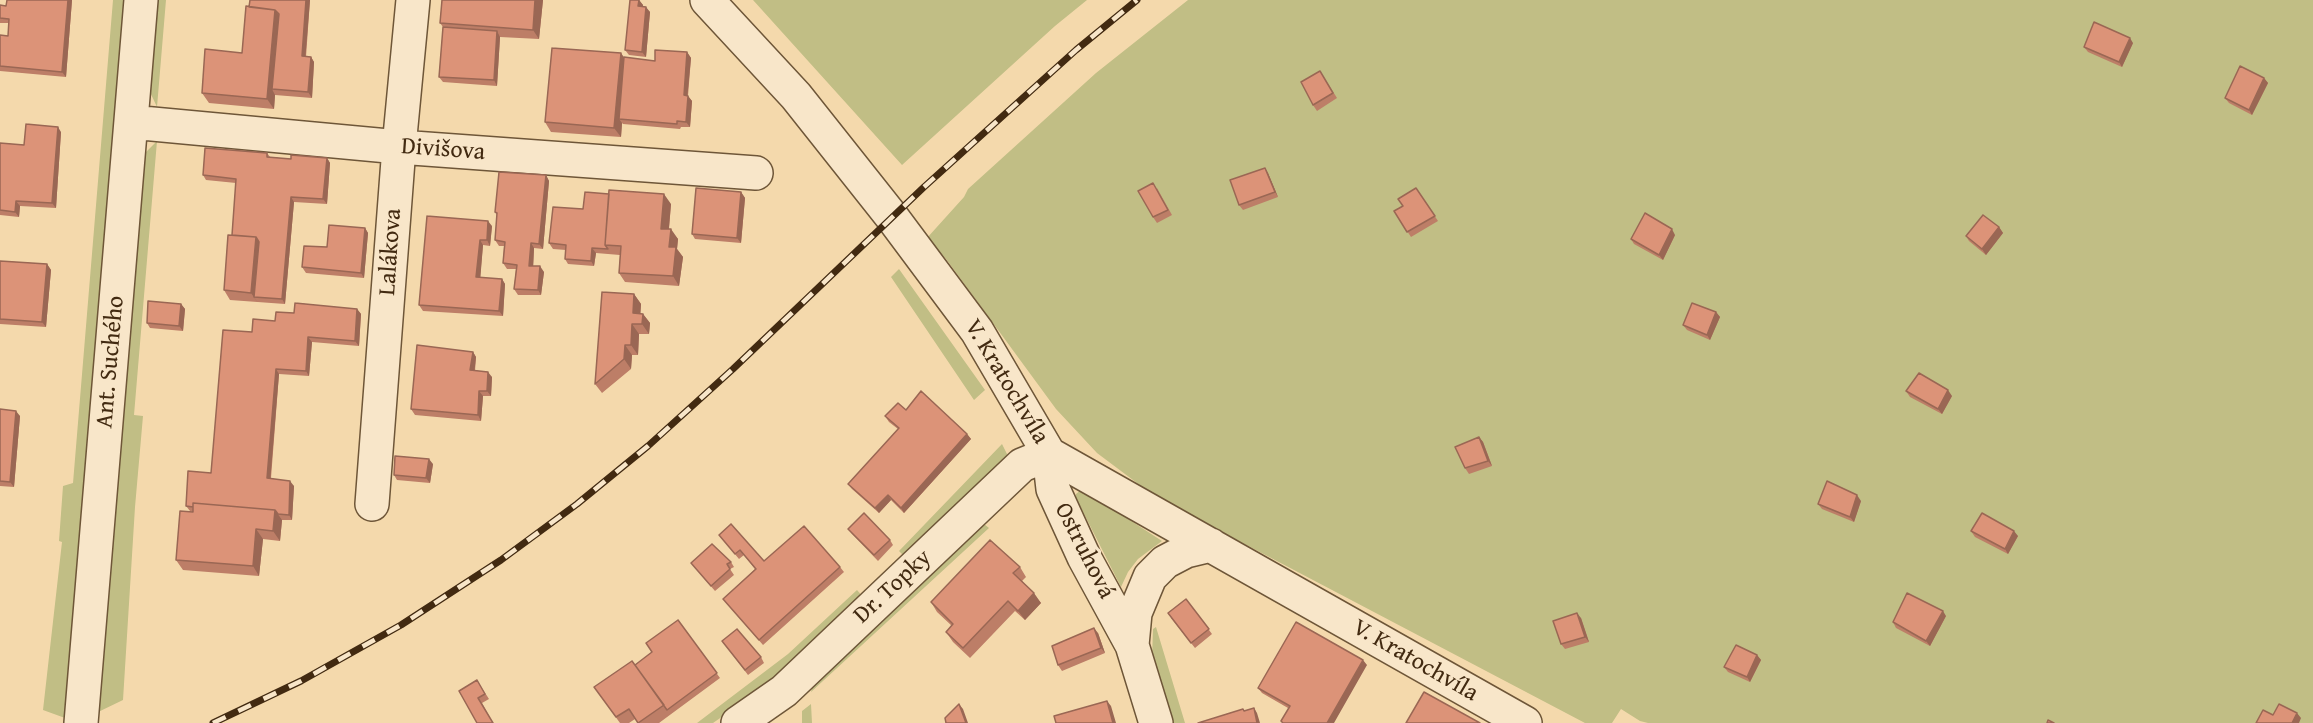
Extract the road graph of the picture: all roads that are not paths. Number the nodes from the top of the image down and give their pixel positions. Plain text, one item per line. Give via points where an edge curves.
1 (141, 0) edge
2 (413, 0) edge
3 (707, 0) edge
4 (131, 123) junction
5 (399, 147) junction
6 (756, 173) dead end
7 (1049, 454) junction
8 (372, 504) dead end
9 (1211, 545) junction
10 (1132, 645) junction
11 (784, 691) junction
12 (81, 723) edge
13 (738, 723) edge
14 (786, 723) edge
15 (1156, 723) edge
16 (1525, 723) edge

1 - 4 street, Ant. Suchého
2 - 5 street, Lalákova
3 - 7 street, V. Kratochvíla via 796,96 906,236 976,331
4 - 5 street, Divišova
4 - 12 street, Ant. Suchého
5 - 6 street, Divišova
5 - 8 street, Lalákova
7 - 9 street, V. Kratochvíla
7 - 10 street, Ostruhová via 1053,489 1084,557
7 - 11 street, Dr. Topky via 1022,465
9 - 10 street, Ostruhová via 1186,551 1165,562 1150,577 1135,613
9 - 16 street, V. Kratochvíla
10 - 15 street, Ostruhová
11 - 13 street, Dr. Topky
11 - 14 street

